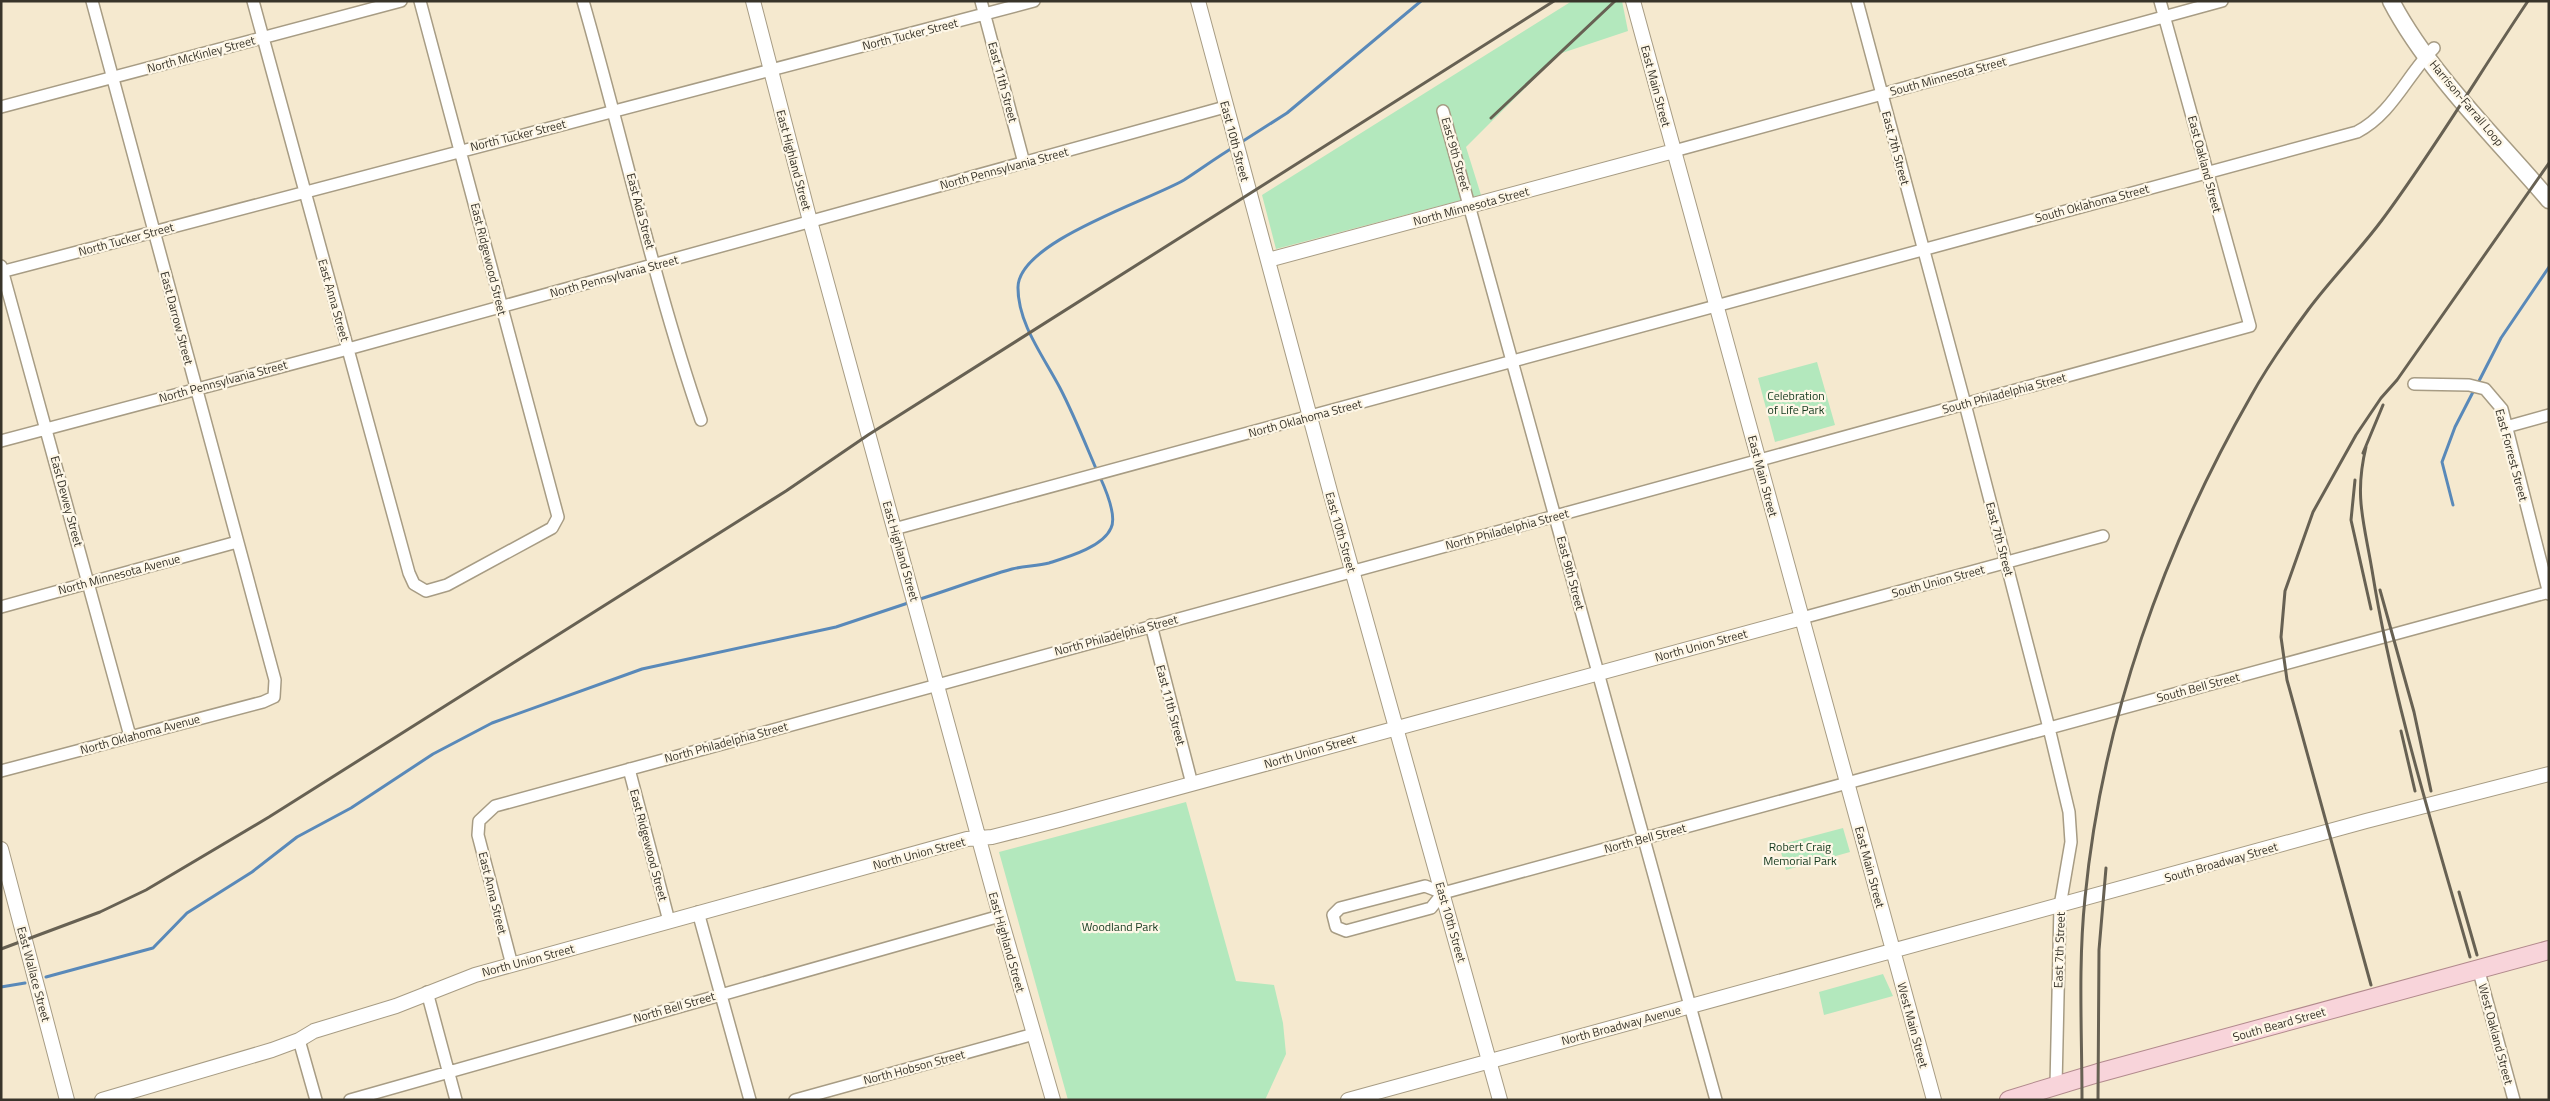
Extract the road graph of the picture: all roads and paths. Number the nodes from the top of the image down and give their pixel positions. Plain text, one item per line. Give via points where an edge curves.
1 (92, 1) edge
2 (252, 1) edge
3 (401, 1) edge
4 (420, 1) edge
5 (583, 1) edge
6 (753, 1) edge
7 (981, 1) edge
8 (1034, 1) edge
9 (1198, 1) edge
10 (1633, 1) edge
11 (1857, 1) edge
12 (2160, 1) edge
13 (2222, 1) edge
14 (2391, 1) edge
15 (2404, 1) edge
16 (985, 15) junction
17 (2165, 17) junction
18 (262, 38) junction
19 (2431, 51) junction
20 (770, 70) junction
21 (112, 77) junction
22 (1881, 94) junction
23 (1, 107) edge
24 (1226, 107) junction
25 (614, 110) junction
26 (1443, 111) dead end
27 (461, 150) junction
28 (1674, 151) junction
29 (1024, 163) junction
30 (2207, 172) junction
31 (2549, 185) edge
32 (304, 191) junction
33 (2549, 200) edge
34 (1471, 206) junction
35 (810, 221) junction
36 (153, 232) junction
37 (1923, 250) junction
38 (1268, 260) junction
39 (655, 265) junction
40 (2, 270) edge
41 (1716, 305) junction
42 (500, 307) junction
43 (2250, 326) joint
44 (348, 349) junction
45 (1514, 362) junction
46 (2414, 384) dead end
47 (196, 388) junction
48 (1965, 404) junction
49 (2549, 415) edge
50 (1310, 416) junction
51 (701, 420) dead end
52 (2506, 426) junction
53 (47, 429) junction
54 (1, 441) edge
55 (1758, 460) junction
56 (1556, 516) junction
57 (894, 529) junction
58 (2103, 536) dead end
59 (237, 542) junction
60 (2006, 563) junction
61 (1352, 570) junction
62 (89, 582) junction
63 (426, 591) joint
64 (2549, 593) edge
65 (1, 607) edge
66 (1802, 618) junction
67 (1151, 625) junction
68 (1597, 672) junction
69 (937, 684) junction
70 (275, 692) joint
71 (1396, 727) junction
72 (2049, 728) junction
73 (130, 736) junction
74 (630, 769) junction
75 (1, 771) edge
76 (2549, 774) edge
77 (1847, 783) junction
78 (1192, 784) junction
79 (479, 821) joint
80 (980, 838) junction
81 (1643, 839) junction
82 (1, 849) edge
83 (1443, 893) junction
84 (2060, 906) junction
85 (698, 912) junction
86 (1000, 916) junction
87 (669, 921) junction
88 (2549, 950) edge
89 (1893, 951) junction
90 (512, 965) junction
91 (2478, 968) junction
92 (427, 992) junction
93 (720, 994) junction
94 (1690, 1006) junction
95 (1034, 1034) junction
96 (299, 1040) junction
97 (1490, 1061) junction
98 (448, 1071) junction
99 (2056, 1086) junction
100 (67, 1100) edge
101 (102, 1100) edge
102 (316, 1100) edge
103 (350, 1100) edge
104 (456, 1100) edge
105 (750, 1100) edge
106 (794, 1100) edge
107 (1053, 1100) edge
108 (1348, 1100) edge
109 (1500, 1100) edge
110 (1716, 1100) edge
111 (1934, 1100) edge
112 (2009, 1100) edge
113 (2514, 1100) edge

1 - 21 street, East Darrow Street
2 - 18 street, East Anna Street
3 - 18 street, North McKinley Street
4 - 27 street, East Ridgewood Street
5 - 25 street, East Ada Street
6 - 20 street, East Highland Street
7 - 16 street, East 11th Street
8 - 16 street, North Tucker Street
9 - 24 street, East 10th Street
10 - 28 street, East Main Street
11 - 22 street, East 7th Street
12 - 17 street, East Oakland Street
13 - 17 street, South Minnesota Street
14 - 19 main road, Harrison-Farrall Loop via 2402,22
15 - 19 main road, Harrison-Farrall Loop
16 - 20 street, North Tucker Street
16 - 29 street, East 11th Street
17 - 22 street, South Minnesota Street
17 - 30 street, East Oakland Street
18 - 21 street, North McKinley Street
18 - 32 street, East Anna Street
19 - 30 street, South Oklahoma Street via 2372,124 2357,132
19 - 31 main road, Harrison-Farrall Loop
19 - 33 main road, Harrison-Farrall Loop via 2462,101
20 - 25 street, North Tucker Street
20 - 35 street, East Highland Street
21 - 23 street, North McKinley Street
21 - 36 street, East Darrow Street
22 - 28 street, South Minnesota Street
22 - 37 street, East 7th Street
24 - 29 street, North Pennsylvania Street
24 - 38 street, East 10th Street
25 - 27 street, North Tucker Street
25 - 39 street, East Ada Street
26 - 34 street, East 9th Street
27 - 32 street, North Tucker Street
27 - 42 street, East Ridgewood Street
28 - 34 street, North Minnesota Street
28 - 41 street, East Main Street
29 - 35 street, North Pennsylvania Street
30 - 37 street, South Oklahoma Street
30 - 43 street, East Oakland Street
32 - 36 street, North Tucker Street
32 - 44 street, East Anna Street
34 - 38 street, North Minnesota Street
34 - 45 street, East 9th Street
35 - 39 street, North Pennsylvania Street
35 - 57 street, East Highland Street
36 - 40 street, North Tucker Street
36 - 47 street, East Darrow Street
37 - 41 street, South Oklahoma Street
37 - 48 street, East 7th Street
38 - 50 street, East 10th Street
39 - 42 street, North Pennsylvania Street
39 - 51 street, East Ada Street
40 - 53 street, East Dewey Street
41 - 45 street, North Oklahoma Street
41 - 55 street, East Main Street
42 - 44 street, North Pennsylvania Street
42 - 63 street, East Ridgewood Street via 558,517 552,528 447,584
43 - 48 street, South Philadelphia Street
44 - 47 street, North Pennsylvania Street
44 - 63 street, East Anna Street via 408,573 414,584
45 - 50 street, North Oklahoma Street
45 - 56 street, East 9th Street
46 - 52 street, East Forrest Street via 2469,384 2485,388 2502,409
47 - 53 street, North Pennsylvania Street
47 - 59 street, East Darrow Street
48 - 55 street, South Philadelphia Street
48 - 60 street, East 7th Street
49 - 52 street
50 - 57 street, North Oklahoma Street
50 - 61 street, East 10th Street
52 - 64 street, East Forrest Street
53 - 54 street, North Pennsylvania Street
53 - 62 street, East Dewey Street
55 - 56 street, North Philadelphia Street
55 - 66 street, East Main Street
56 - 61 street, North Philadelphia Street
56 - 68 street, East 9th Street
57 - 69 street, East Highland Street
58 - 60 street, South Union Street
59 - 62 street, North Minnesota Avenue
59 - 70 street, East Darrow Street via 275,680
60 - 66 street, South Union Street
60 - 72 street, East 7th Street
61 - 67 street, North Philadelphia Street
61 - 71 street, East 10th Street
62 - 65 street, North Minnesota Avenue
62 - 73 street, East Dewey Street
64 - 72 street, South Bell Street
66 - 68 street, North Union Street
66 - 77 street, East Main Street
67 - 69 street, North Philadelphia Street
67 - 78 street, East 11th Street
68 - 71 street, North Union Street
68 - 81 street, East 9th Street
69 - 74 street, North Philadelphia Street
69 - 80 street, East Highland Street
70 - 73 street, North Oklahoma Avenue via 274,697 263,702
71 - 78 street, North Union Street
71 - 83 street, East 10th Street
72 - 77 street, South Bell Street
72 - 84 street, East 7th Street via 2069,812 2071,842
73 - 75 street, North Oklahoma Avenue
74 - 79 street, North Philadelphia Street via 503,803
74 - 87 street, East Ridgewood Street
76 - 84 street, South Broadway Street
77 - 81 street, North Bell Street
77 - 89 street, East Main Street
78 - 80 street, North Union Street
79 - 90 street, East Anna Street via 478,836
80 - 85 street, North Union Street
80 - 86 street, East Highland Street
81 - 83 street, North Bell Street
81 - 94 street, East 9th Street
82 - 100 street, East Wallace Street
83 - 83 street, North Bell Street via 1425,886 1340,908 1334,915 1336,927 1346,931 1431,908
83 - 97 street, East 10th Street
84 - 89 street, South Broadway Street
84 - 99 street, East 7th Street
85 - 87 street, North Union Street
85 - 93 street
86 - 93 street, North Bell Street
86 - 95 street, East Highland Street
87 - 90 street, North Union Street
88 - 91 main road, South Beard Street
89 - 94 street, North Broadway Avenue
89 - 111 street, West Main Street
90 - 92 street, North Union Street
91 - 99 main road, South Beard Street
91 - 113 street, West Oakland Street
92 - 96 street, North Union Street via 396,1006 314,1031
92 - 98 street
93 - 98 street, North Bell Street
93 - 105 street
94 - 97 street, North Broadway Avenue
94 - 110 street, East 9th Street
95 - 106 street, North Hobson Street
95 - 107 street, East Highland Street
96 - 101 street, North Union Street
96 - 102 street
97 - 108 street, North Broadway Avenue
97 - 109 street, East 10th Street
98 - 103 street, North Bell Street
98 - 104 street
99 - 112 main road, South Beard Street

